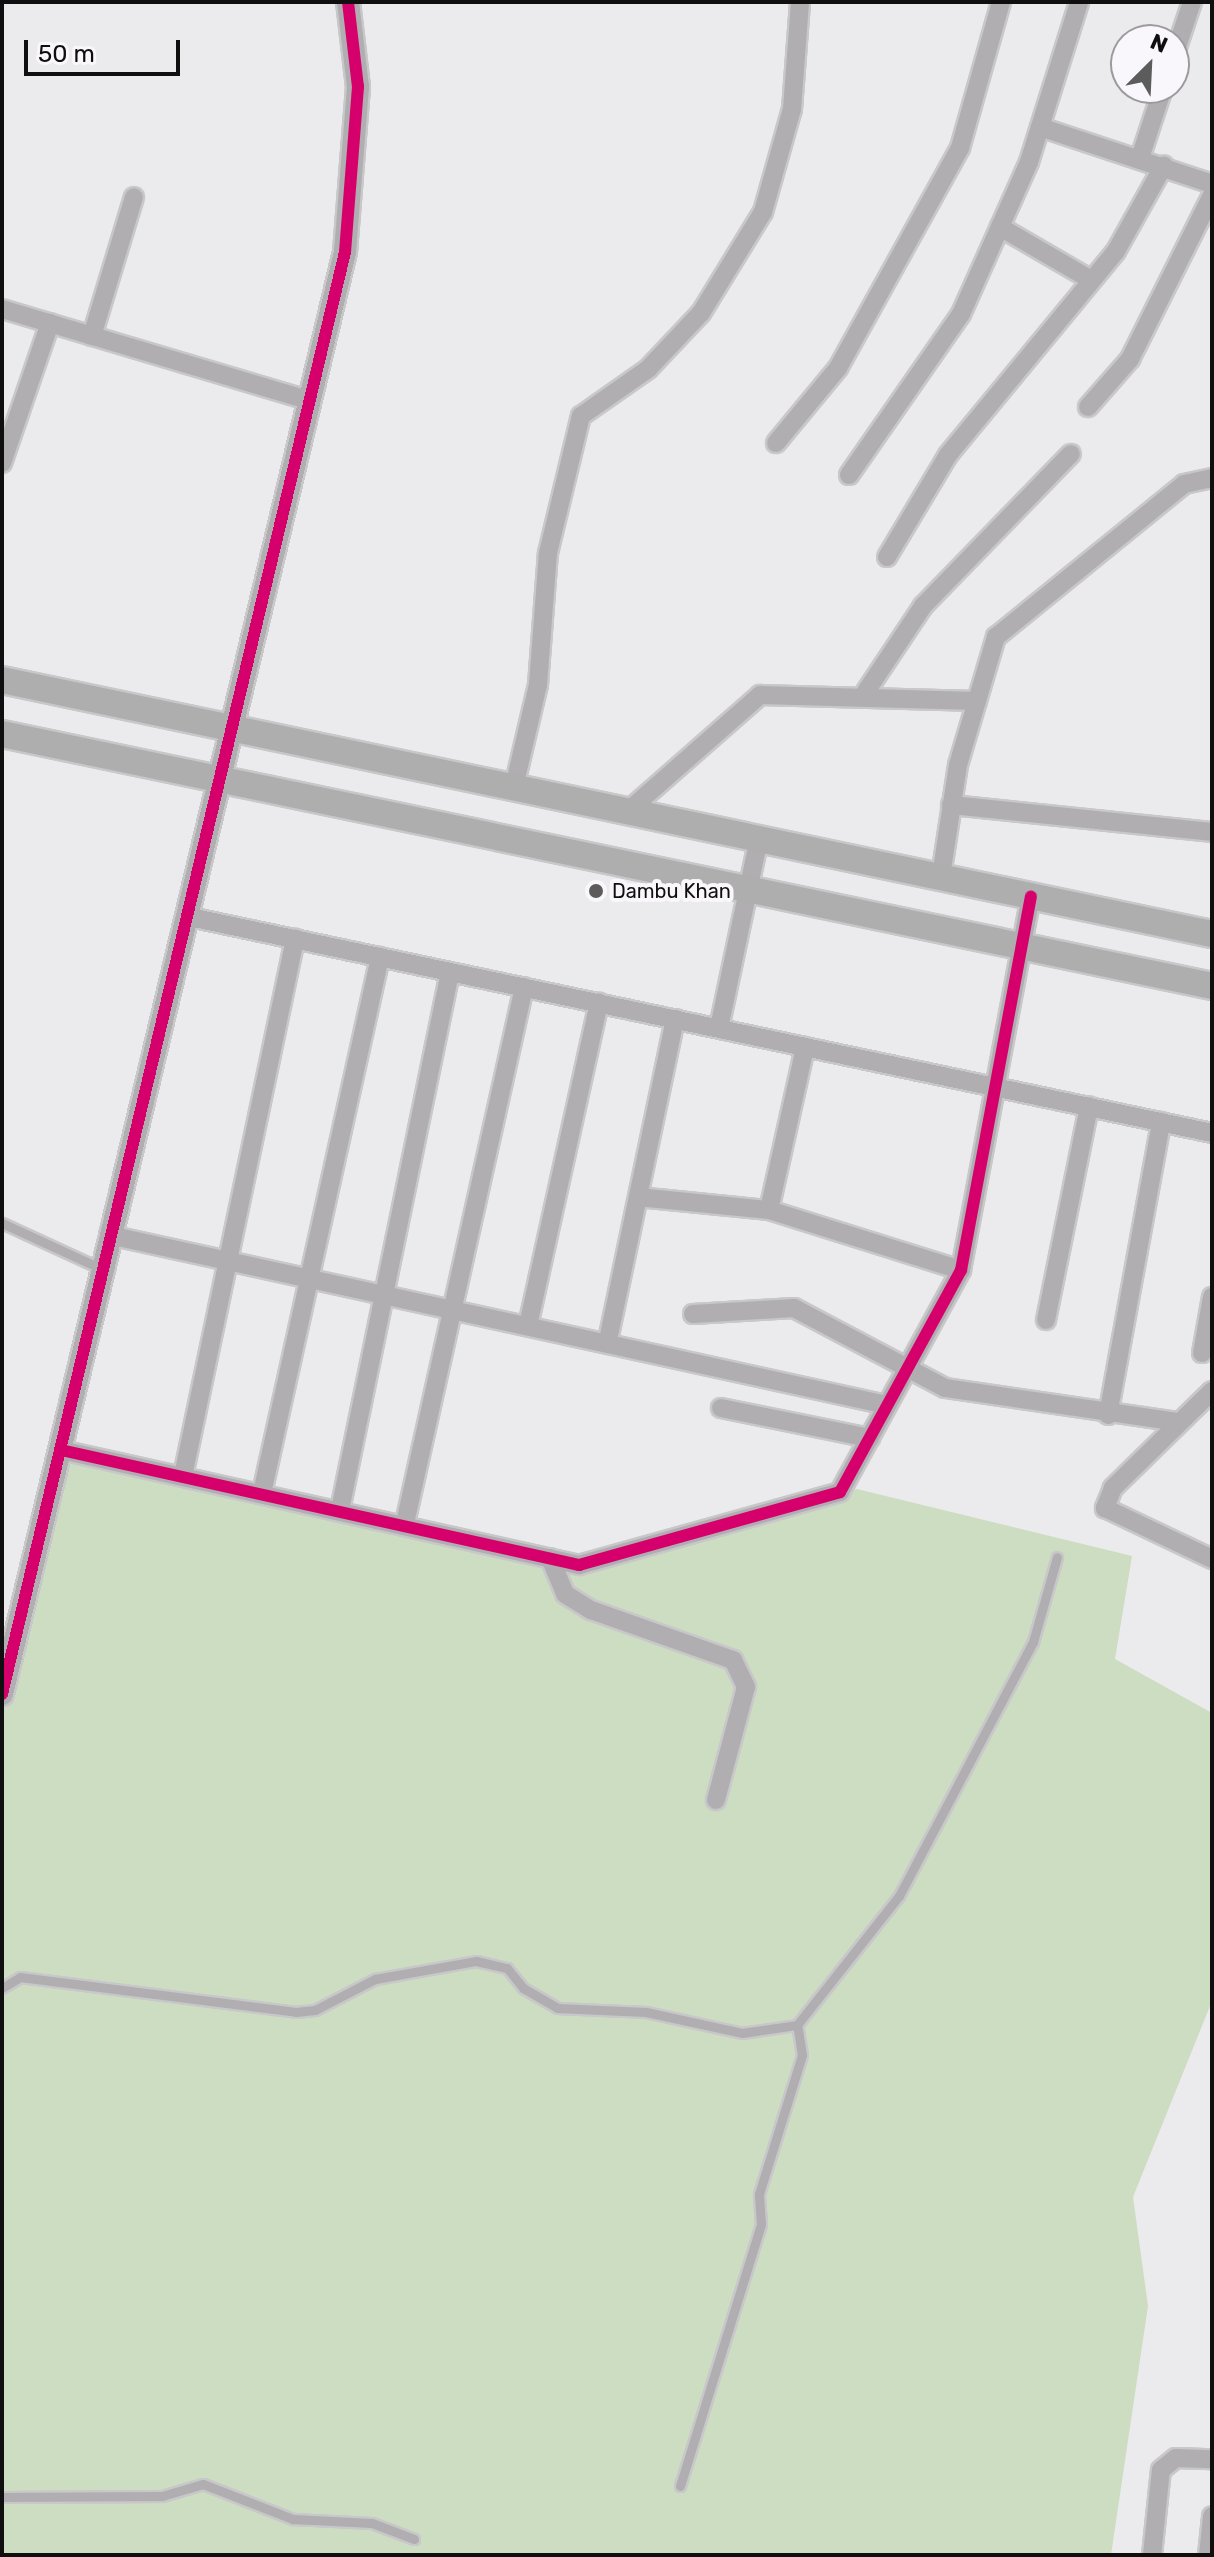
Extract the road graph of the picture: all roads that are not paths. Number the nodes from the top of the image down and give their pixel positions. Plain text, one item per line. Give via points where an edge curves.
1 (348, 2) edge
2 (800, 2) edge
3 (1001, 2) edge
4 (1079, 2) edge
5 (1192, 2) edge
6 (1185, 24) edge
7 (1158, 104) edge
8 (1040, 127) junction
9 (1140, 158) junction
10 (1164, 165) junction
11 (1212, 184) edge
12 (1212, 195) edge
13 (134, 197) dead end
14 (1000, 227) junction
15 (1091, 280) junction
16 (2, 309) edge
17 (50, 323) junction
18 (92, 336) junction
19 (310, 401) junction
20 (1088, 407) dead end
21 (776, 443) dead end
22 (1071, 454) dead end
23 (2, 463) edge
24 (849, 475) dead end
25 (1212, 478) edge
26 (887, 557) dead end
27 (2, 680) edge
28 (863, 696) junction
29 (977, 701) junction
30 (230, 727) junction
31 (2, 734) edge
32 (216, 779) junction
33 (514, 787) junction
34 (951, 805) junction
35 (628, 811) junction
36 (1212, 832) edge
37 (759, 838) junction
38 (941, 876) junction
39 (747, 889) junction
40 (1031, 896) junction
41 (185, 916) junction
42 (1212, 934) edge
43 (295, 939) junction
44 (1021, 946) junction
45 (380, 957) junction
46 (450, 972) junction
47 (1212, 986) edge
48 (524, 987) junction
49 (599, 1003) junction
50 (675, 1019) junction
51 (719, 1028) junction
52 (805, 1047) junction
53 (994, 1087) junction
54 (1089, 1106) junction
55 (1161, 1122) junction
56 (1212, 1133) edge
57 (638, 1197) junction
58 (769, 1210) junction
59 (2, 1223) edge
60 (109, 1235) junction
61 (225, 1259) junction
62 (102, 1269) junction
63 (961, 1270) junction
64 (310, 1277) junction
65 (381, 1291) junction
66 (1212, 1297) edge
67 (453, 1305) junction
68 (693, 1314) dead end
69 (1046, 1320) dead end
70 (529, 1321) junction
71 (608, 1340) junction
72 (1202, 1353) dead end
73 (907, 1368) junction
74 (1212, 1391) edge
75 (887, 1405) junction
76 (721, 1408) dead end
77 (1108, 1415) junction
78 (1177, 1422) junction
79 (870, 1438) junction
80 (61, 1450) junction
81 (183, 1476) junction
82 (262, 1493) junction
83 (340, 1510) junction
84 (405, 1523) junction
85 (1057, 1557) dead end
86 (550, 1558) junction
87 (1212, 1559) edge
88 (2, 1694) edge
89 (716, 1800) dead end
90 (2, 1988) edge
91 (797, 2025) junction
92 (1212, 2459) edge
93 (680, 2486) dead end
94 (2, 2497) edge
95 (1212, 2516) edge
96 (414, 2539) dead end
97 (1152, 2555) edge
98 (1208, 2555) edge

1 - 19 street via 358,87 345,252
2 - 33 street via 792,109 763,212 701,313 648,369 581,416 548,553 538,685
3 - 21 street via 960,148 838,368
4 - 8 street
5 - 6 street
7 - 9 street
8 - 9 street
8 - 14 street
9 - 10 street
10 - 11 street
10 - 15 street via 1140,216
12 - 20 street via 1130,359
13 - 18 street
14 - 15 street
14 - 24 street via 961,314
15 - 26 street via 948,455
16 - 17 street
17 - 18 street
17 - 23 street
18 - 19 street
19 - 30 street
22 - 28 street via 923,606
25 - 29 street via 1184,484 996,637
27 - 30 main road
28 - 29 street
28 - 35 street via 760,695
29 - 34 street
30 - 32 street
30 - 33 main road
31 - 32 main road
32 - 39 main road
32 - 41 street
33 - 35 main road
34 - 36 street
34 - 38 street
35 - 37 main road
37 - 38 main road
37 - 39 street
38 - 40 main road
39 - 44 main road
39 - 51 street
40 - 42 main road
40 - 44 street
41 - 43 street
41 - 60 street
43 - 45 street
43 - 61 street
44 - 47 main road
44 - 53 street
45 - 46 street
45 - 64 street
46 - 48 street
46 - 65 street
48 - 49 street
48 - 67 street
49 - 50 street
49 - 70 street
50 - 51 street
50 - 57 street
51 - 52 street
52 - 53 street
52 - 58 street
53 - 54 street
53 - 63 street
54 - 55 street
54 - 69 street
55 - 56 street
55 - 77 street
57 - 58 street
57 - 71 street
58 - 63 street
59 - 62 lane
60 - 61 street
60 - 62 street
61 - 64 street
61 - 81 street
62 - 80 street
63 - 73 street
64 - 65 street
64 - 82 street
65 - 67 street
65 - 83 street
66 - 72 street
67 - 70 street
67 - 84 street
68 - 73 street via 794,1308
70 - 71 street
71 - 75 street
73 - 75 street
73 - 77 street via 945,1388
74 - 78 street
75 - 79 street
76 - 79 street
77 - 78 street
78 - 87 street via 1113,1488 1105,1508
79 - 86 street via 840,1492 579,1565
80 - 81 street
80 - 88 street
81 - 82 street
82 - 83 street
83 - 84 street
84 - 86 street
85 - 91 lane via 1033,1642 899,1896
86 - 89 street via 565,1594 591,1610 733,1660 746,1687
90 - 91 lane via 20,1977 296,2012 315,2010 375,1979 476,1961 507,1968 523,1988 557,2008 646,2012 742,2033
91 - 93 lane via 802,2055 759,2194 761,2224
92 - 97 street via 1176,2458 1161,2470
94 - 96 lane via 162,2496 203,2484 293,2519 372,2523
95 - 98 street

